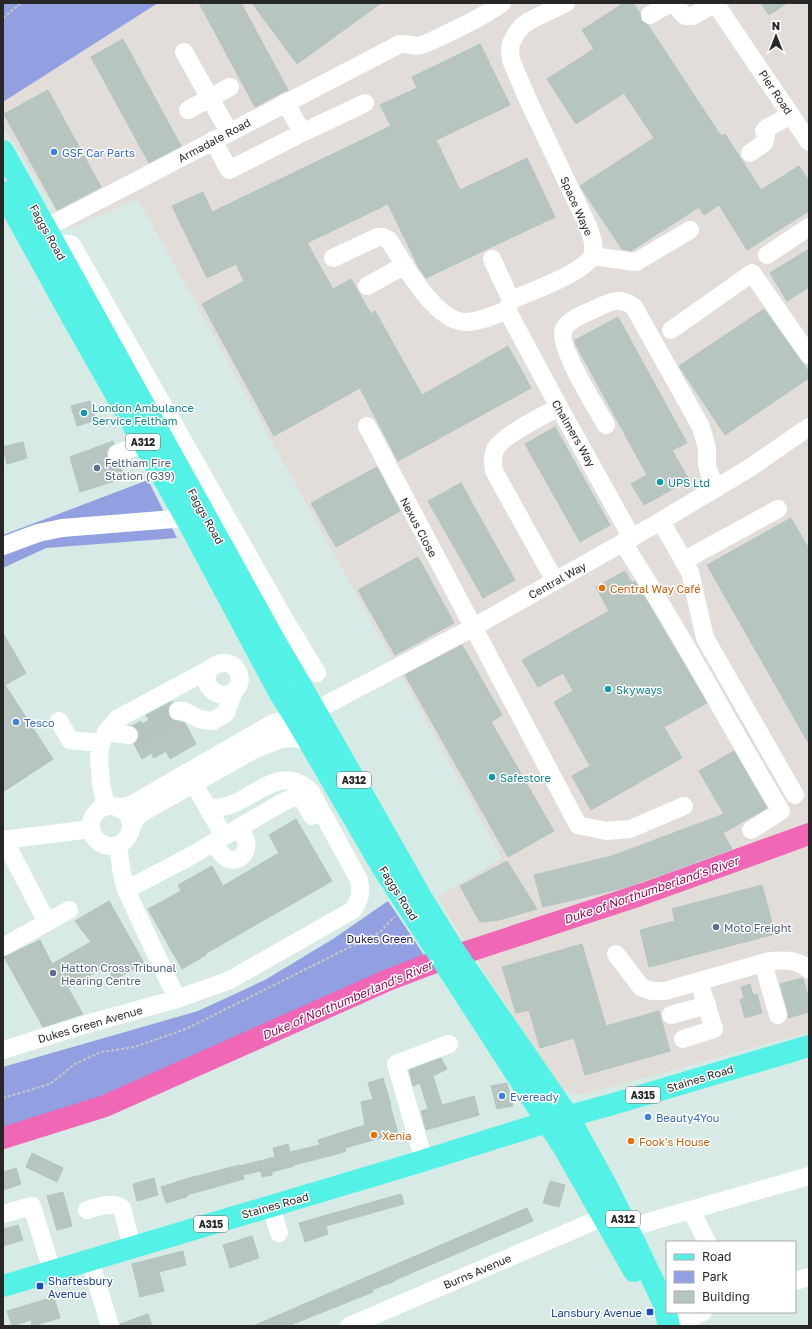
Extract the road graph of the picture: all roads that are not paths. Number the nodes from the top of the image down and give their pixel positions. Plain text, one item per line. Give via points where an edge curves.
1 (566, 3) edge
2 (671, 3) edge
3 (715, 3) edge
4 (492, 6) edge
5 (650, 15) dead end
6 (184, 52) dead end
7 (230, 87) dead end
8 (210, 98) junction
9 (286, 102) junction
10 (365, 103) dead end
11 (188, 110) dead end
12 (791, 114) junction
13 (229, 132) junction
14 (302, 133) junction
15 (213, 140) junction
16 (809, 142) edge
17 (3, 151) edge
18 (750, 153) dead end
19 (3, 192) edge
20 (809, 227) edge
21 (690, 230) dead end
22 (41, 241) junction
23 (767, 255) dead end
24 (592, 256) junction
25 (333, 258) dead end
26 (492, 259) dead end
27 (405, 265) junction
28 (367, 286) dead end
29 (509, 305) junction
30 (671, 330) dead end
31 (809, 355) edge
32 (559, 407) junction
33 (606, 425) dead end
34 (366, 426) dead end
35 (809, 427) edge
36 (144, 443) junction
37 (166, 444) junction
38 (117, 454) dead end
39 (715, 489) junction
40 (778, 509) dead end
41 (186, 518) junction
42 (662, 521) junction
43 (628, 540) junction
44 (3, 546) edge
45 (683, 561) junction
46 (555, 581) junction
47 (472, 628) junction
48 (277, 632) junction
49 (210, 669) junction
50 (317, 674) dead end
51 (169, 690) junction
52 (234, 691) junction
53 (279, 692) junction
54 (215, 693) junction
55 (178, 711) dead end
56 (59, 720) dead end
57 (273, 723) junction
58 (312, 725) junction
59 (129, 735) tunnel mouth
60 (103, 737) junction
61 (194, 784) junction
62 (796, 795) dead end
63 (684, 806) dead end
64 (112, 807) junction
65 (208, 809) junction
66 (131, 828) junction
67 (91, 829) junction
68 (750, 830) dead end
69 (224, 836) junction
70 (4, 840) edge
71 (118, 846) junction
72 (336, 858) dead end
73 (126, 890) junction
74 (411, 903) junction
75 (70, 910) dead end
76 (47, 922) junction
77 (3, 947) edge
78 (616, 954) dead end
79 (763, 963) junction
80 (809, 970) edge
81 (699, 981) junction
82 (476, 996) junction
83 (177, 999) junction
84 (706, 1005) junction
85 (778, 1015) dead end
86 (670, 1016) dead end
87 (682, 1039) dead end
88 (449, 1044) dead end
89 (809, 1046) edge
90 (3, 1050) edge
91 (568, 1116) junction
92 (547, 1122) junction
93 (424, 1161) junction
94 (809, 1176) edge
95 (271, 1206) junction
96 (86, 1210) dead end
97 (691, 1210) junction
98 (3, 1214) edge
99 (604, 1217) junction
100 (628, 1228) junction
101 (279, 1233) dead end
102 (706, 1241) edge
103 (132, 1247) junction
104 (90, 1260) junction
105 (52, 1271) junction
106 (809, 1277) edge
107 (796, 1281) edge
108 (3, 1286) edge
109 (666, 1313) edge
110 (666, 1313) edge
111 (696, 1319) edge
112 (110, 1326) edge
113 (349, 1326) edge
114 (669, 1326) edge
115 (674, 1326) edge

1 - 24 street, Space Waye via 522,27 511,43 511,60 588,226 594,246
2 - 3 street via 685,16 693,16
2 - 5 street
3 - 12 street, Pier Road
4 - 9 street, Armadale Road via 473,21 422,45 400,44
6 - 8 street
7 - 8 street
8 - 11 street
8 - 13 street
9 - 13 street, Armadale Road
9 - 14 street
10 - 14 street
12 - 16 street, Pier Road
12 - 18 street via 767,128 764,131 764,143
13 - 15 street, Armadale Road
14 - 15 street via 229,170
15 - 22 street, Armadale Road
17 - 22 main road, Faggs Road / A312
19 - 22 main road, Faggs Road / A312
20 - 23 street
21 - 24 street via 636,262
22 - 36 main road, Faggs Road / A312
22 - 37 main road, Faggs Road / A312
22 - 48 street via 72,245
24 - 29 street via 576,272
25 - 27 street via 378,236 383,236 389,240
26 - 29 street
27 - 28 street
27 - 29 street via 421,290 453,319 477,321
29 - 32 street, Chalmers Way via 515,328
30 - 31 street via 752,274
32 - 43 street, Chalmers Way
32 - 46 street via 505,438 495,448 492,459 494,472
33 - 39 street via 570,360 562,334 564,327 578,317 603,305 617,301 627,302 634,307 701,427 707,465
34 - 47 street, Nexus Close
35 - 39 street, Central Way
36 - 37 street
36 - 38 street
36 - 41 main road, Faggs Road / A312
37 - 48 main road, Faggs Road / A312
39 - 42 street, Central Way
40 - 45 street
41 - 44 street via 62,528 38,533
41 - 53 main road, Faggs Road / A312
42 - 43 street, Central Way
42 - 45 street
43 - 46 street, Central Way
43 - 68 street, Chalmers Way via 654,592 781,811
45 - 62 street via 690,572 705,638
46 - 47 street, Central Way
47 - 58 street, Central Way
47 - 63 street, Nexus Close via 578,825 606,831 630,829
48 - 50 street
48 - 58 main road, Faggs Road / A312
49 - 51 street
49 - 52 street via 221,663 233,666 239,676 239,684
49 - 54 street via 207,683
51 - 54 street via 186,688
51 - 60 street via 117,718
52 - 54 street via 225,695
52 - 55 street via 226,713 213,721
53 - 57 street, Faggs Road via 280,707
53 - 58 main road, Faggs Road / A312
56 - 60 street via 70,740
57 - 58 street via 281,721
57 - 64 street via 130,805
58 - 61 street via 286,731
58 - 74 main road, Faggs Road / A312
58 - 74 main road, Faggs Road / A312 via 344,801 381,865
59 - 60 street
60 - 64 street via 99,757 101,784
61 - 65 street
61 - 66 street via 140,814
64 - 66 street via 123,810 129,817
64 - 67 street via 100,809 93,818
65 - 69 street
65 - 83 street, Dukes Green Avenue via 232,805 282,780 294,780 311,792 359,880 361,891 353,910 230,980
66 - 71 street via 127,839
67 - 70 street
67 - 71 street via 98,842 111,847
69 - 72 street via 283,802 294,797 302,798
69 - 73 street
70 - 76 street
71 - 73 street
73 - 83 street
74 - 82 main road, Faggs Road / A312 via 454,949
75 - 76 street
76 - 77 street
78 - 81 street via 641,987 652,991 665,991
79 - 80 street via 788,959
79 - 81 street
79 - 85 street
81 - 84 street
82 - 91 main road, Faggs Road
82 - 92 main road, Faggs Road / A312
83 - 90 street, Dukes Green Avenue
84 - 86 street
84 - 87 street via 714,1029
88 - 93 street via 396,1064
89 - 91 main road, Staines Road / A315
91 - 92 main road, A315
91 - 100 main road, A312
92 - 93 main road, Staines Road / A315
92 - 99 main road, A312
93 - 95 main road, Staines Road / A315
94 - 97 street
95 - 101 street
95 - 103 main road, Staines Road / A315
96 - 103 street via 107,1204 115,1204 122,1208
97 - 100 street
97 - 102 street
98 - 105 street via 32,1206
99 - 113 street, Burns Avenue
99 - 114 main road, A312 via 656,1309
100 - 109 main road, A312
103 - 104 main road, Staines Road / A315
104 - 105 main road, Staines Road / A315
104 - 112 street
105 - 108 main road, Staines Road / A315
106 - 107 street
110 - 114 main road, A312
111 - 115 street

